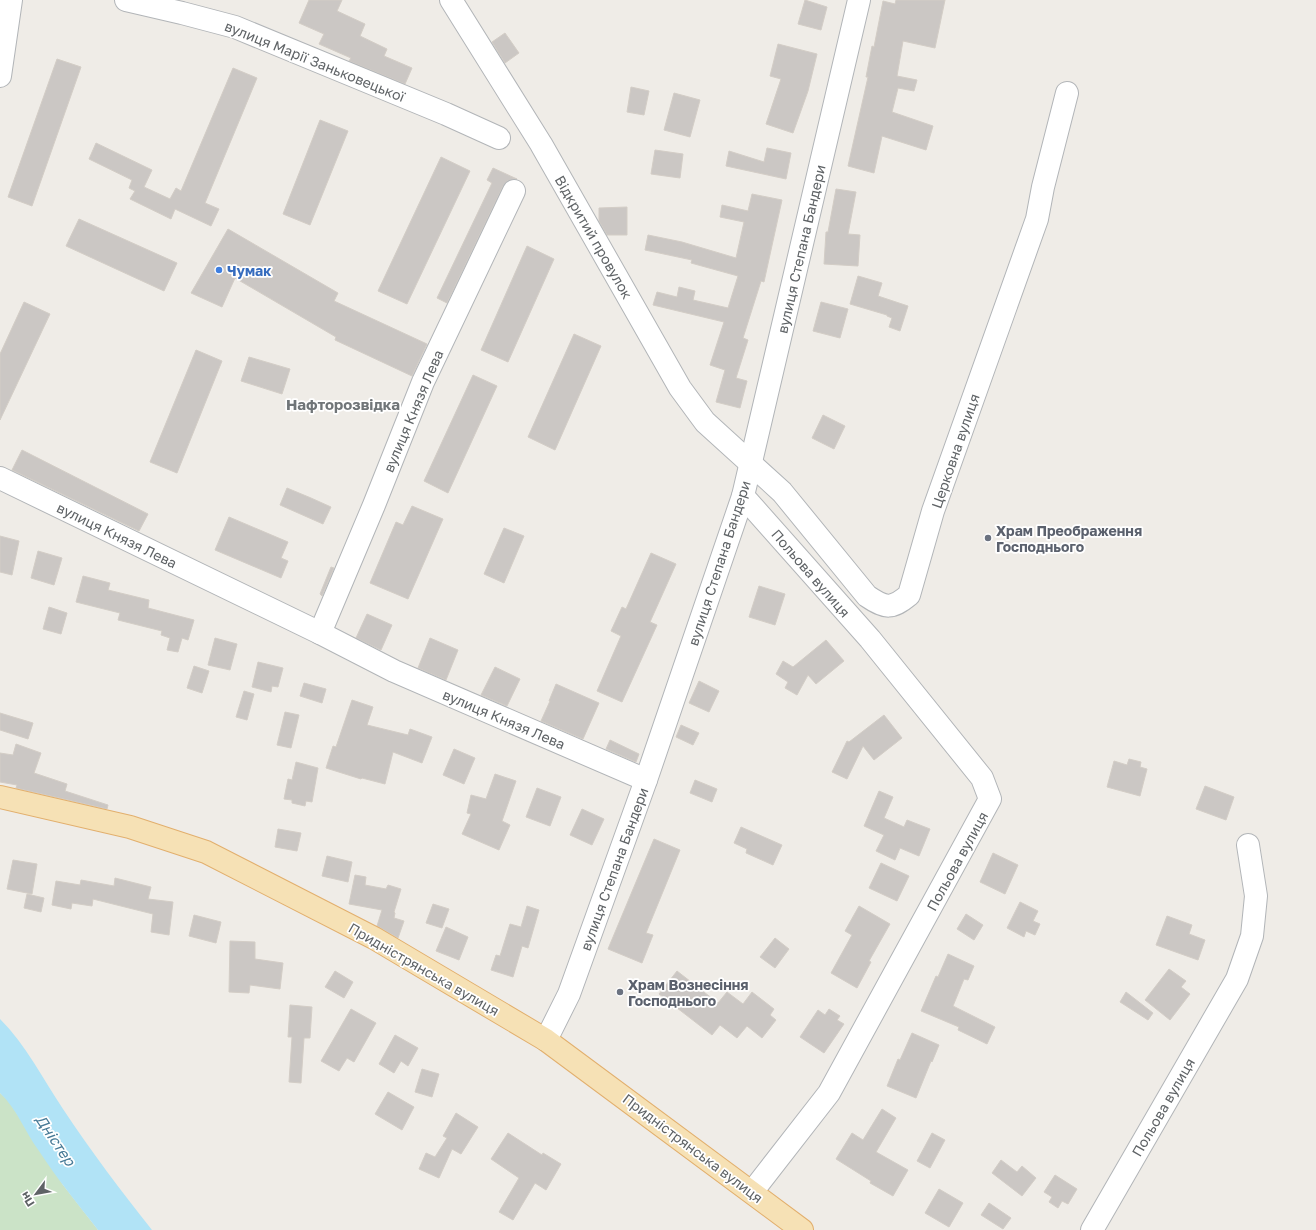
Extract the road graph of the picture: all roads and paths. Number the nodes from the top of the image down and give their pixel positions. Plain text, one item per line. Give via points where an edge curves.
1 (11, 0) edge
2 (126, 0) edge
3 (451, 0) edge
4 (859, 0) edge
5 (0, 76) edge
6 (1067, 93) dead end
7 (499, 138) dead end
8 (514, 191) dead end
9 (750, 464) junction
10 (0, 478) edge
11 (743, 496) junction
12 (320, 633) junction
13 (646, 780) junction
14 (0, 797) edge
15 (1248, 844) dead end
16 (546, 1040) junction
17 (752, 1192) junction
18 (802, 1230) edge
19 (1092, 1230) edge

1 - 5 street
2 - 7 street, вулиця Марії Заньковецької via 234,27
3 - 9 street, Відкритий провулок via 541,144 680,388 705,422
4 - 9 street, вулиця Степана Бандери
6 - 9 street, Церковна вулиця via 1037,219 933,511 909,594 899,603 888,606 877,603 867,596 782,492
8 - 12 street, вулиця Князя Лева via 423,382
9 - 11 street, вулиця Степана Бандери
10 - 12 street, вулиця Князя Лева
11 - 13 street, вулиця Степана Бандери
11 - 17 street, Польова вулиця via 870,639 982,778 990,799 830,1093
12 - 13 street, вулиця Князя Лева via 394,671
13 - 16 street, вулиця Степана Бандери via 569,994
14 - 16 main road, Придністрянська вулиця via 130,827 206,852 374,938
15 - 19 street, Польова вулиця via 1256,896 1252,936 1237,979
16 - 17 main road, Придністрянська вулиця
17 - 18 main road, Придністрянська вулиця

